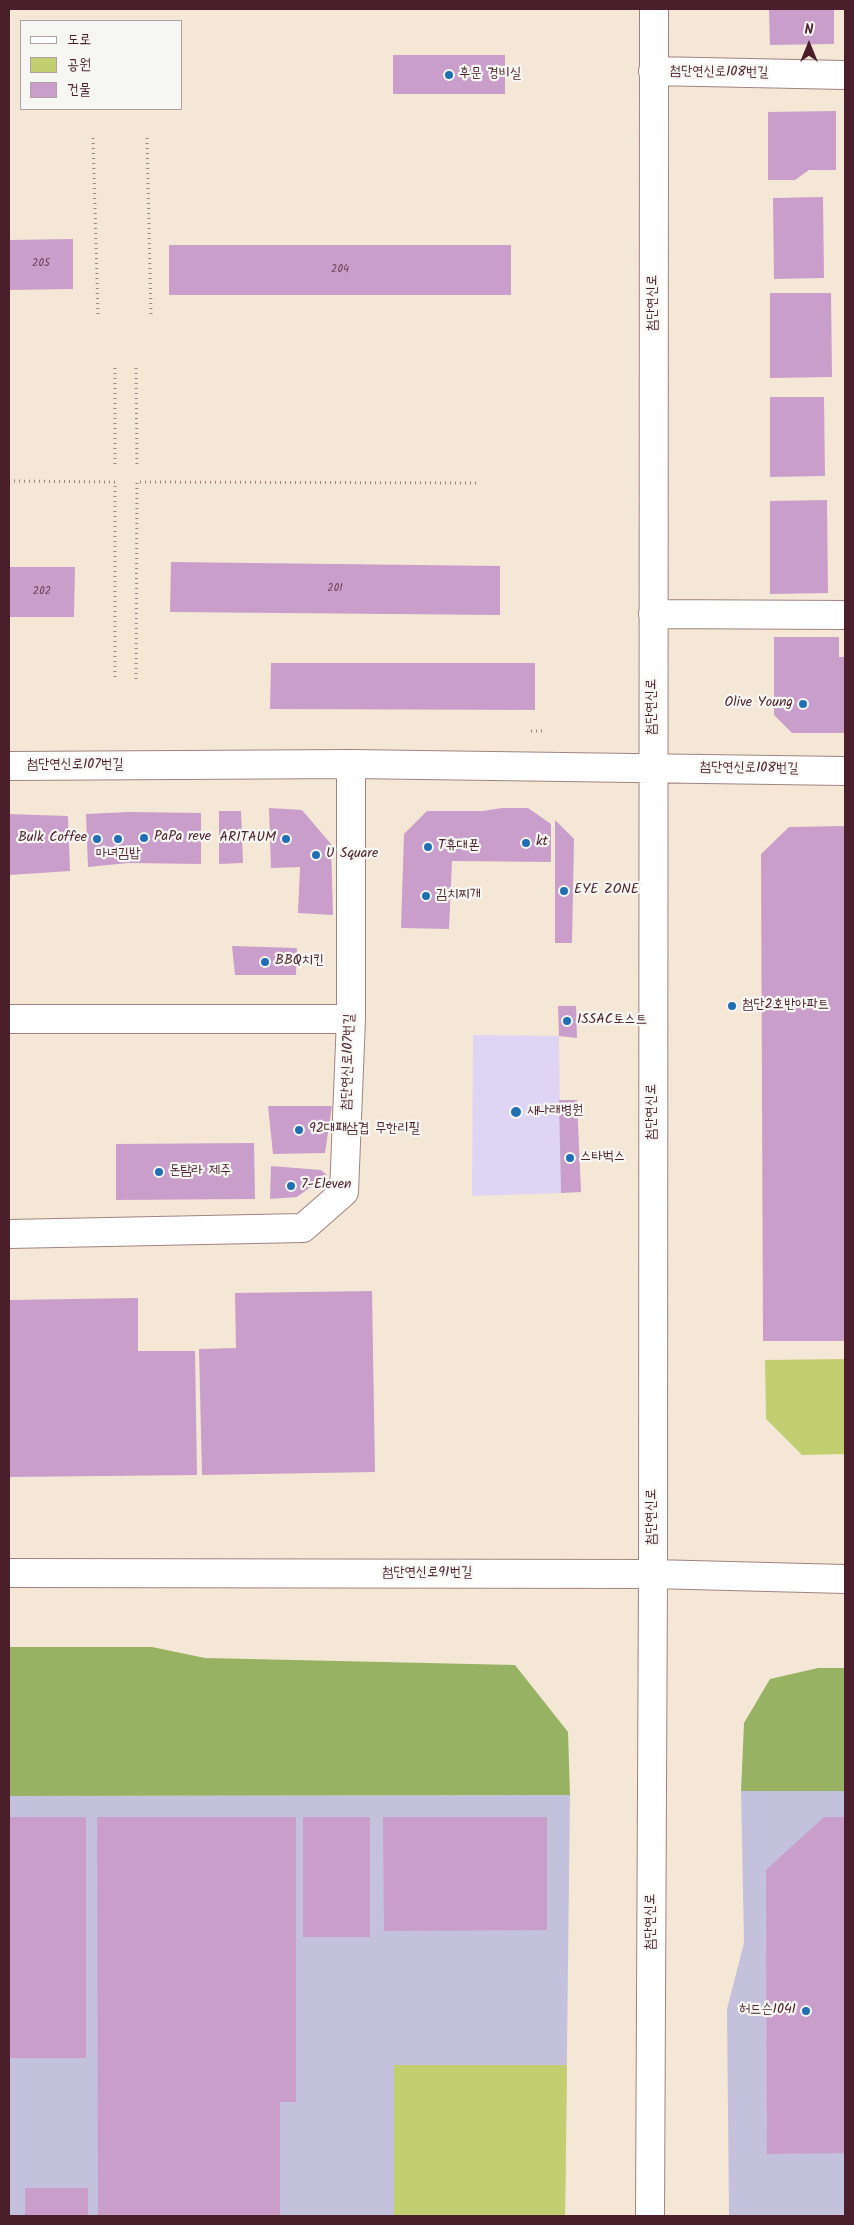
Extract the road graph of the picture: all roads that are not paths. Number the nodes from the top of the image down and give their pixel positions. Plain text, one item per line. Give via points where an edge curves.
1 (654, 9) edge
2 (653, 71) junction
3 (845, 75) edge
4 (653, 614) junction
5 (845, 615) edge
6 (351, 764) junction
7 (9, 766) edge
8 (653, 768) junction
9 (845, 771) edge
10 (9, 1018) edge
11 (351, 1019) junction
12 (9, 1234) edge
13 (9, 1573) edge
14 (653, 1574) junction
15 (845, 1579) edge
16 (650, 2216) edge

1 - 2 street, 첨단연신로
2 - 3 street, 첨단연신로108번길
2 - 4 street, 첨단연신로
4 - 5 street
4 - 8 street, 첨단연신로
6 - 7 street, 첨단연신로107번길
6 - 8 street, 첨단연신로107번길
6 - 11 street, 첨단연신로107번길
8 - 9 street, 첨단연신로108번길
8 - 14 street, 첨단연신로
10 - 11 street
11 - 12 street, 첨단연신로107번길 via 344,1192 303,1228
13 - 14 street, 첨단연신로91번길
14 - 15 street, 첨단연신로91번길
14 - 16 street, 첨단연신로

